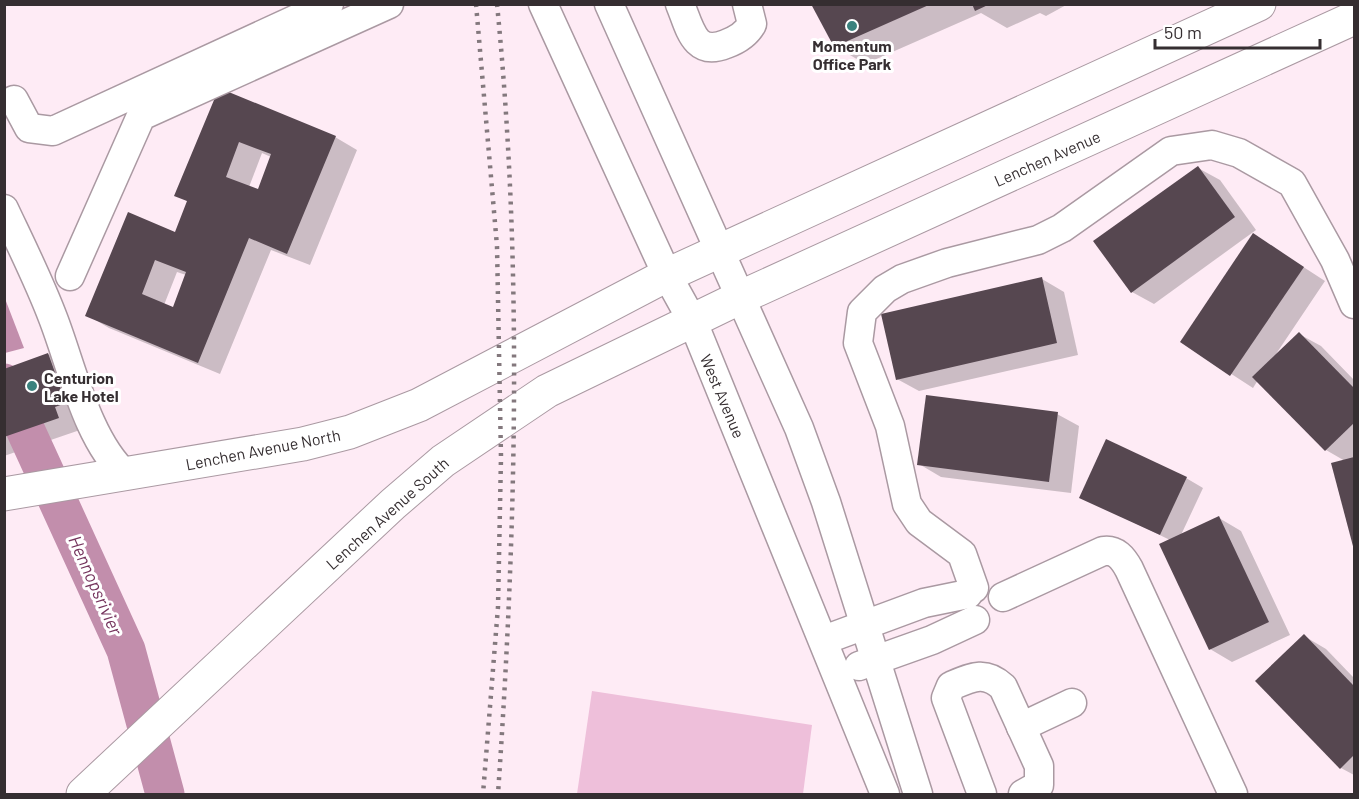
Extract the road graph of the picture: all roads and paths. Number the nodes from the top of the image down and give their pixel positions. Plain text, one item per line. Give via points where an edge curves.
1 (329, 4) edge
2 (389, 4) edge
3 (543, 4) edge
4 (609, 4) edge
5 (680, 4) edge
6 (747, 4) edge
7 (1259, 4) edge
8 (1354, 18) edge
9 (14, 100) dead end
10 (4, 209) edge
11 (718, 252) junction
12 (668, 275) junction
13 (70, 276) dead end
14 (740, 298) junction
15 (1354, 304) edge
16 (693, 322) junction
17 (122, 476) junction
18 (4, 494) edge
19 (972, 600) junction
20 (865, 625) junction
21 (825, 640) junction
22 (875, 661) junction
23 (837, 674) junction
24 (1072, 703) dead end
25 (1021, 727) junction
26 (83, 795) edge
27 (885, 795) edge
28 (918, 795) edge
29 (982, 795) edge
30 (1023, 795) edge
31 (1233, 795) edge

1 - 9 street via 53,131 29,128
2 - 13 street via 148,110 141,116
3 - 12 street, West Avenue
4 - 11 street
5 - 6 street via 696,41 705,48 716,48 748,32 752,24
7 - 11 main road
8 - 14 main road, Lenchen Avenue
10 - 17 street via 52,316 98,438
11 - 12 main road
11 - 14 street
12 - 16 street, West Avenue
12 - 17 main road, Lenchen Avenue North via 419,405 350,432
14 - 16 main road, Lenchen Avenue South
14 - 20 street via 799,428
15 - 19 street via 1335,260 1292,183 1239,153 1212,145 1171,151 1062,228 1038,240 947,263 885,289 862,312 858,343 890,426 907,504 919,522 962,554
16 - 21 street, West Avenue
16 - 26 main road, Lenchen Avenue South via 547,391 443,461
17 - 18 main road, Lenchen Avenue North
19 - 20 street via 924,603
19 - 22 street via 932,640
19 - 31 street via 988,584 1003,597 1103,551 1113,551 1129,569
20 - 21 street
20 - 22 street
21 - 23 street, West Avenue
22 - 23 street
22 - 28 street
23 - 27 street, West Avenue
24 - 25 street
25 - 29 street via 1004,687 994,678 975,676 948,690 947,705
25 - 30 street via 1041,776 1039,785

